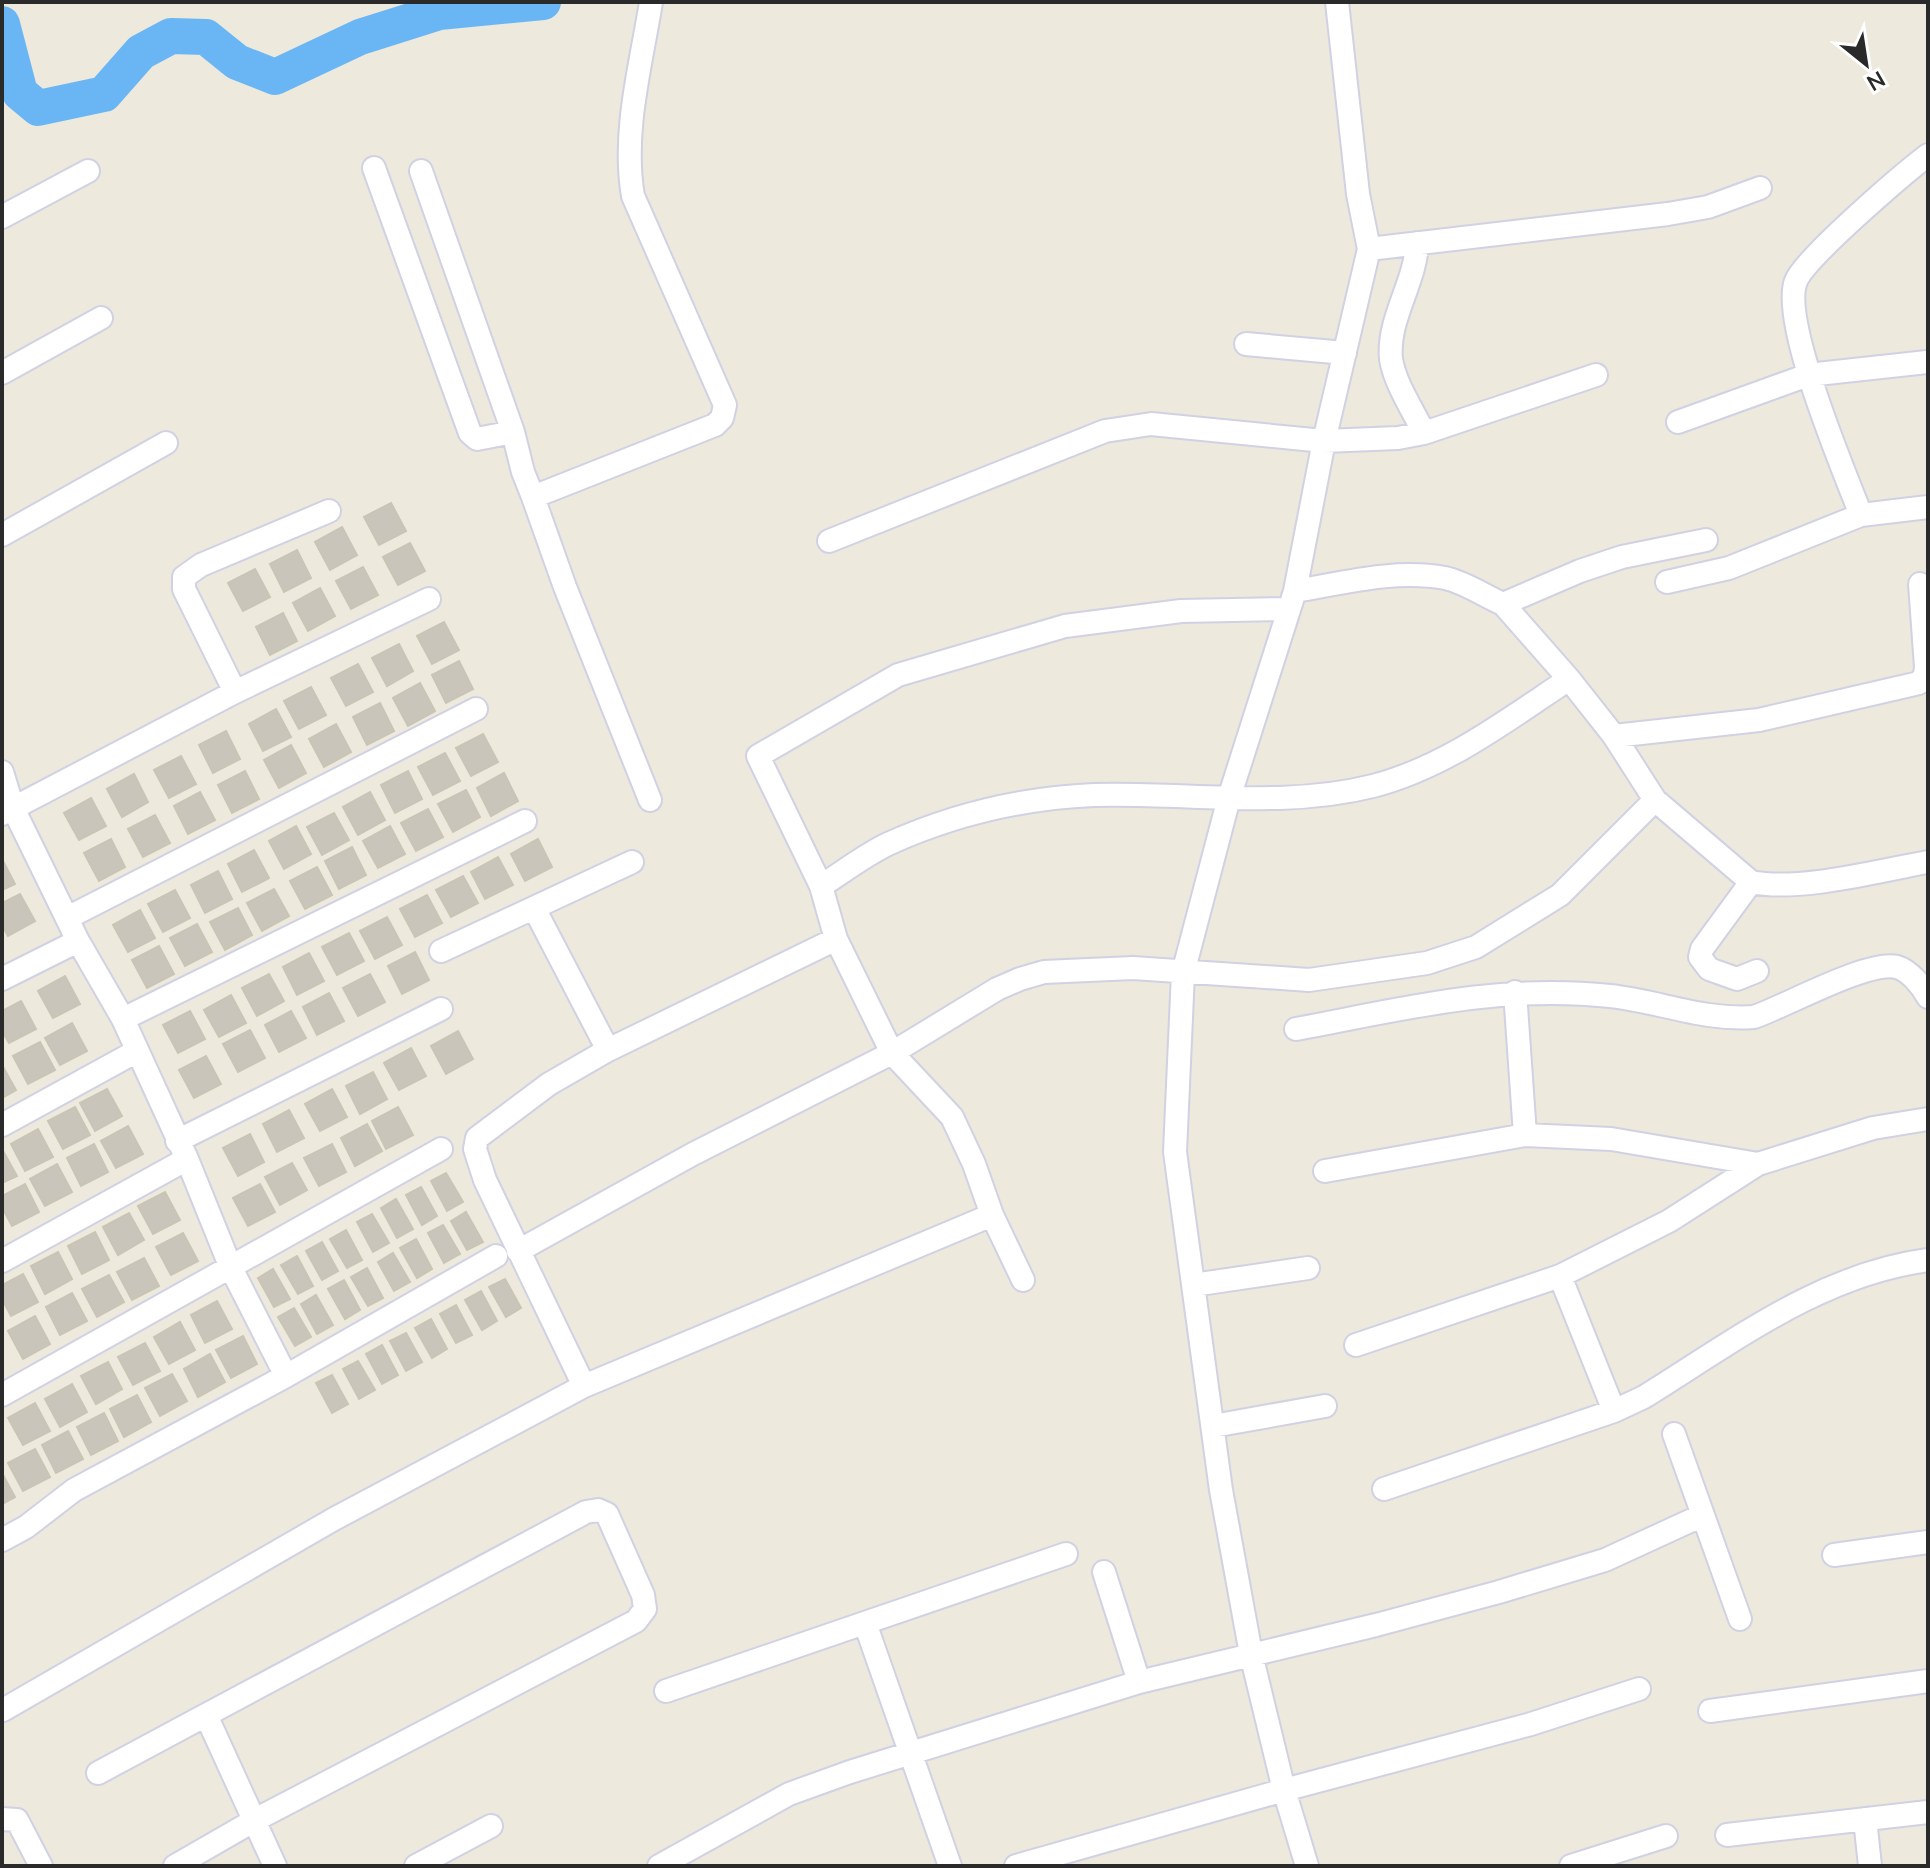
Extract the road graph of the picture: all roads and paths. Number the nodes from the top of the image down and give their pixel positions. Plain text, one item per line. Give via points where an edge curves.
1 (651, 2) edge
2 (1337, 2) edge
3 (1928, 155) edge
4 (374, 168) dead end
5 (88, 171) dead end
6 (421, 171) dead end
7 (1760, 188) dead end
8 (2, 217) edge
9 (1417, 243) junction
10 (1369, 249) junction
11 (101, 318) dead end
12 (1246, 344) dead end
13 (1345, 353) junction
14 (1927, 362) edge
15 (2, 373) edge
16 (1596, 375) dead end
17 (1808, 375) junction
18 (1678, 422) dead end
19 (513, 432) junction
20 (1424, 433) junction
21 (1324, 441) junction
22 (166, 443) dead end
23 (533, 497) junction
24 (1928, 507) edge
25 (329, 511) dead end
26 (1861, 515) junction
27 (2, 535) edge
28 (1706, 540) dead end
29 (829, 541) dead end
30 (1667, 582) dead end
31 (1920, 584) dead end
32 (429, 599) dead end
33 (1292, 600) junction
34 (1503, 604) junction
35 (1569, 679) junction
36 (235, 692) junction
37 (476, 709) dead end
38 (1614, 736) junction
39 (2, 772) edge
40 (1229, 798) junction
41 (650, 800) dead end
42 (1655, 800) junction
43 (8, 811) edge
44 (525, 821) dead end
45 (632, 862) dead end
46 (1928, 862) edge
47 (1751, 882) junction
48 (821, 886) junction
49 (534, 908) junction
50 (67, 918) junction
51 (836, 939) junction
52 (78, 941) junction
53 (441, 951) dead end
54 (1757, 971) dead end
55 (1183, 973) junction
56 (2, 979) edge
57 (1515, 992) junction
58 (1928, 997) edge
59 (441, 1009) dead end
60 (123, 1019) junction
61 (1296, 1029) dead end
62 (608, 1050) junction
63 (137, 1051) junction
64 (892, 1053) junction
65 (1928, 1119) edge
66 (2, 1125) edge
67 (1525, 1135) junction
68 (441, 1149) dead end
69 (182, 1150) junction
70 (1692, 1153) junction
71 (1758, 1164) junction
72 (1325, 1171) dead end
73 (1695, 1204) junction
74 (992, 1215) junction
75 (518, 1251) junction
76 (496, 1256) dead end
77 (1928, 1260) edge
78 (2, 1261) edge
79 (231, 1268) junction
80 (1308, 1268) dead end
81 (1560, 1276) junction
82 (1023, 1280) dead end
83 (1193, 1285) junction
84 (1356, 1345) dead end
85 (286, 1376) junction
86 (584, 1386) junction
87 (2, 1395) edge
88 (1325, 1406) dead end
89 (1614, 1411) junction
90 (1213, 1426) junction
91 (1674, 1434) dead end
92 (1384, 1489) dead end
93 (1703, 1515) junction
94 (2, 1540) edge
95 (1928, 1542) edge
96 (1066, 1554) dead end
97 (1834, 1555) dead end
98 (1104, 1572) dead end
99 (1740, 1619) dead end
100 (865, 1623) junction
101 (1251, 1654) junction
102 (1928, 1681) edge
103 (1139, 1682) junction
104 (1639, 1689) dead end
105 (666, 1691) dead end
106 (3, 1710) edge
107 (1710, 1711) dead end
108 (206, 1715) junction
109 (912, 1752) junction
110 (98, 1773) dead end
111 (1284, 1790) junction
112 (1928, 1812) edge
113 (2, 1819) edge
114 (1865, 1819) junction
115 (255, 1820) junction
116 (491, 1826) dead end
117 (1727, 1835) dead end
118 (1666, 1836) dead end
119 (41, 1866) edge
120 (175, 1866) edge
121 (275, 1866) edge
122 (416, 1866) edge
123 (659, 1866) edge
124 (950, 1866) edge
125 (1016, 1866) edge
126 (1307, 1866) edge
127 (1571, 1866) edge
128 (1870, 1866) edge

1 - 23 street via 629,173 633,196 725,405 722,418
2 - 10 street
3 - 17 street via 1797,277 1793,300
4 - 19 street via 470,433 477,439
5 - 8 street
6 - 19 street
7 - 9 street via 1708,207 1668,214
9 - 10 street
9 - 20 street via 1417,262 1392,337 1391,359
10 - 13 street
11 - 15 street
12 - 13 street
13 - 21 street
14 - 17 street
16 - 20 street
17 - 18 street
17 - 26 street
19 - 23 street
20 - 21 street
21 - 29 street via 1151,424 1105,431
21 - 33 street
22 - 27 street
23 - 41 street
24 - 26 street
25 - 36 street via 184,577 184,589
26 - 30 street via 1729,568
28 - 34 street via 1622,557
31 - 38 street via 1926,667 1919,683 1759,720
32 - 36 street
33 - 34 street via 1389,576 1447,579
33 - 40 street
33 - 48 street via 1065,626 898,675 758,756
34 - 35 street
35 - 38 street
35 - 40 street via 1418,773 1321,795
36 - 43 street
37 - 50 street
38 - 42 street
39 - 43 street
40 - 48 street via 1095,795 1025,801 960,817 887,845
40 - 55 street
42 - 47 street
42 - 55 street via 1560,895 1476,947 1427,963 1309,980
43 - 50 street
44 - 60 street
45 - 49 street
46 - 47 street via 1792,885
47 - 54 street via 1700,957 1709,969 1737,979
48 - 51 street
49 - 53 street
49 - 62 street
50 - 52 street
51 - 62 street
51 - 64 street
52 - 56 street
52 - 60 street
55 - 64 street via 1133,968 1044,972 997,989
55 - 83 street via 1175,1152
57 - 58 street via 1611,996 1703,1015 1754,1017 1883,966 1909,974
57 - 61 street
57 - 67 street
59 - 69 street
60 - 63 street
62 - 75 street via 549,1084 477,1138 475,1149 485,1180
63 - 66 street
63 - 69 street
64 - 74 street via 952,1117
64 - 75 street
65 - 71 street via 1873,1128
67 - 70 street via 1611,1139
67 - 72 street
68 - 79 street
69 - 78 street
69 - 79 street
70 - 71 street
70 - 73 street via 1705,1182
71 - 73 street
73 - 81 street
74 - 82 street
74 - 86 street
75 - 86 street
76 - 85 street
77 - 89 street via 1865,1273 1815,1294
79 - 85 street
79 - 87 street
80 - 83 street
81 - 84 street
81 - 89 street
83 - 90 street
85 - 94 street via 74,1490
86 - 106 street via 334,1519
88 - 90 street
89 - 92 street
90 - 101 street
91 - 93 street
93 - 99 street
93 - 101 street via 1605,1560 1560,1574
95 - 97 street
96 - 100 street
98 - 103 street
100 - 105 street
100 - 109 street
101 - 103 street
101 - 111 street
102 - 107 street
103 - 109 street
104 - 111 street via 1531,1724
108 - 110 street
108 - 115 street
108 - 115 street via 586,1512 607,1514 643,1595 645,1609 636,1621
109 - 123 street via 789,1794
109 - 124 street
111 - 125 street
111 - 126 street
112 - 114 street
113 - 119 street via 17,1820
114 - 117 street
114 - 128 street
115 - 120 street
115 - 121 street
116 - 122 street
118 - 127 street

